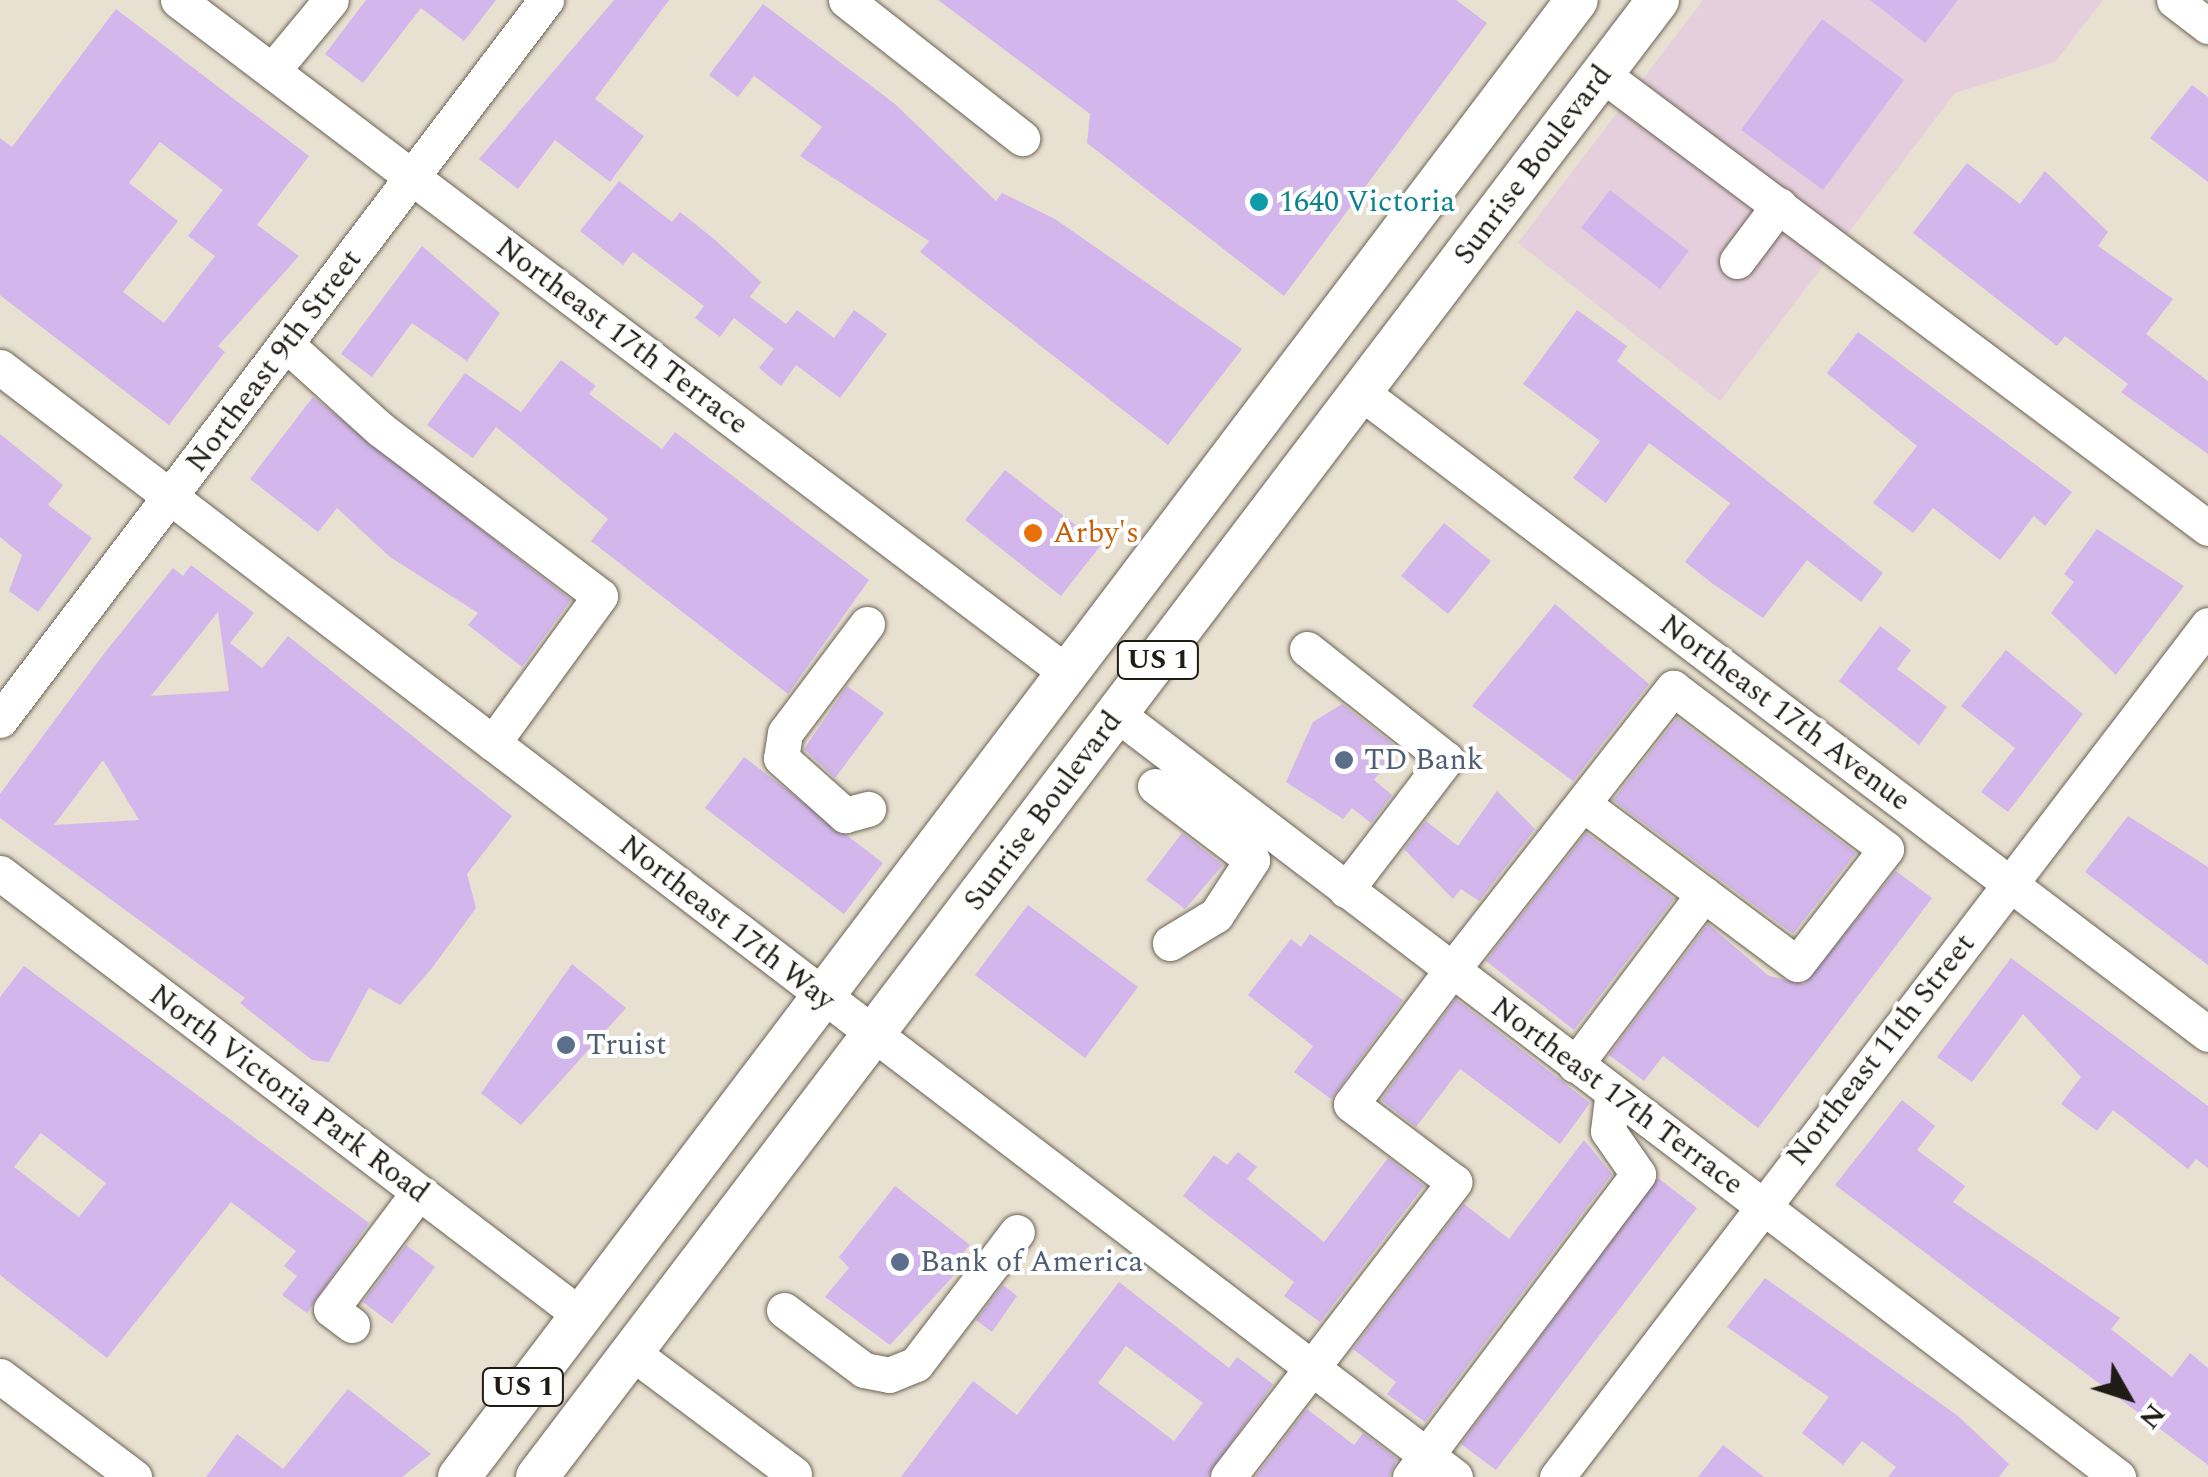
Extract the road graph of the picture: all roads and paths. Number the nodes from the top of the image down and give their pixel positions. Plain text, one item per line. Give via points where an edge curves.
1 (178, 0) edge
2 (331, 0) edge
3 (546, 0) edge
4 (846, 0) edge
5 (1658, 0) edge
6 (2174, 0) edge
7 (1565, 16) edge
8 (2208, 26) edge
9 (272, 71) junction
10 (1602, 74) junction
11 (1560, 130) junction
12 (1022, 138) dead end
13 (412, 177) junction
14 (1778, 205) junction
15 (1737, 260) dead end
16 (286, 344) junction
17 (0, 367) edge
18 (1362, 393) junction
19 (173, 496) junction
20 (1190, 508) junction
21 (2208, 528) edge
22 (1200, 605) junction
23 (867, 624) dead end
24 (2208, 626) edge
25 (1308, 649) dead end
26 (1066, 672) junction
27 (1117, 714) junction
28 (0, 720) edge
29 (493, 743) junction
30 (1155, 786) dead end
31 (1583, 804) junction
32 (868, 809) dead end
33 (0, 873) edge
34 (2011, 884) junction
35 (1346, 890) junction
36 (1704, 894) junction
37 (1170, 943) dead end
38 (1451, 971) junction
39 (820, 995) junction
40 (2208, 1034) edge
41 (872, 1035) junction
42 (1575, 1064) junction
43 (1625, 1102) junction
44 (418, 1193) junction
45 (1761, 1206) junction
46 (1017, 1232) dead end
47 (784, 1310) dead end
48 (579, 1314) junction
49 (352, 1326) dead end
50 (630, 1351) junction
51 (1311, 1368) junction
52 (0, 1376) edge
53 (1418, 1466) edge
54 (458, 1471) edge
55 (794, 1474) dead end
56 (134, 1477) edge
57 (536, 1477) edge
58 (1228, 1477) edge
59 (1455, 1477) edge
60 (1557, 1477) edge
61 (2118, 1477) edge

1 - 9 street, Northeast 17th Terrace
2 - 9 street
3 - 13 street, Northeast 9th Street
4 - 12 street
5 - 10 main road, Sunrise Boulevard / US 1
6 - 8 street
7 - 11 main road
7 - 20 main road, US 1
9 - 13 street, Northeast 17th Terrace
10 - 11 main road, Sunrise Boulevard / US 1
10 - 14 street
11 - 18 main road, Sunrise Boulevard / US 1
13 - 16 street, Northeast 9th Street
13 - 26 street, Northeast 17th Terrace
14 - 15 street
14 - 21 street
16 - 19 street, Northeast 9th Street
16 - 29 street via 380,430 600,596
17 - 19 street, Northeast 17th Way
18 - 22 main road, Sunrise Boulevard / US 1
18 - 34 street, Northeast 17th Avenue
19 - 28 street, Northeast 9th Street
19 - 29 street, Northeast 17th Way
20 - 22 main road via 1183,564
20 - 26 main road, US 1
22 - 27 main road, Sunrise Boulevard / US 1
23 - 32 street via 785,733 781,758 845,815
24 - 34 street, Northeast 11th Street
25 - 35 street via 1446,759
26 - 39 main road, US 1
27 - 35 street, Northeast 17th Terrace
27 - 41 main road, Sunrise Boulevard / US 1
29 - 39 street, Northeast 17th Way
30 - 37 street via 1252,860 1216,915
31 - 36 street
31 - 36 street via 1673,688 1886,849 1797,964
31 - 38 street
33 - 44 street, North Victoria Park Road
34 - 40 street, Northeast 17th Avenue
34 - 45 street, Northeast 11th Street
35 - 38 street, Northeast 17th Terrace
36 - 42 street
38 - 42 street, Northeast 17th Terrace
38 - 51 street via 1351,1104 1454,1182
39 - 41 street, Northeast 17th Way
39 - 48 main road, US 1
41 - 50 main road, Sunrise Boulevard / US 1
41 - 51 street, Northeast 17th Way
42 - 43 street, Northeast 17th Terrace
43 - 45 street, Northeast 17th Terrace
43 - 53 street via 1608,1131 1638,1174
44 - 48 street, North Victoria Park Road
44 - 49 street via 331,1309
45 - 60 street, Northeast 11th Street
45 - 61 street, Northeast 17th Terrace
46 - 47 street via 916,1364 889,1375 864,1370
48 - 54 main road, US 1
50 - 55 street
50 - 57 main road, Sunrise Boulevard / US 1
51 - 53 street, Northeast 17th Way
51 - 58 street
52 - 56 street
53 - 59 street, Northeast 17th Way

